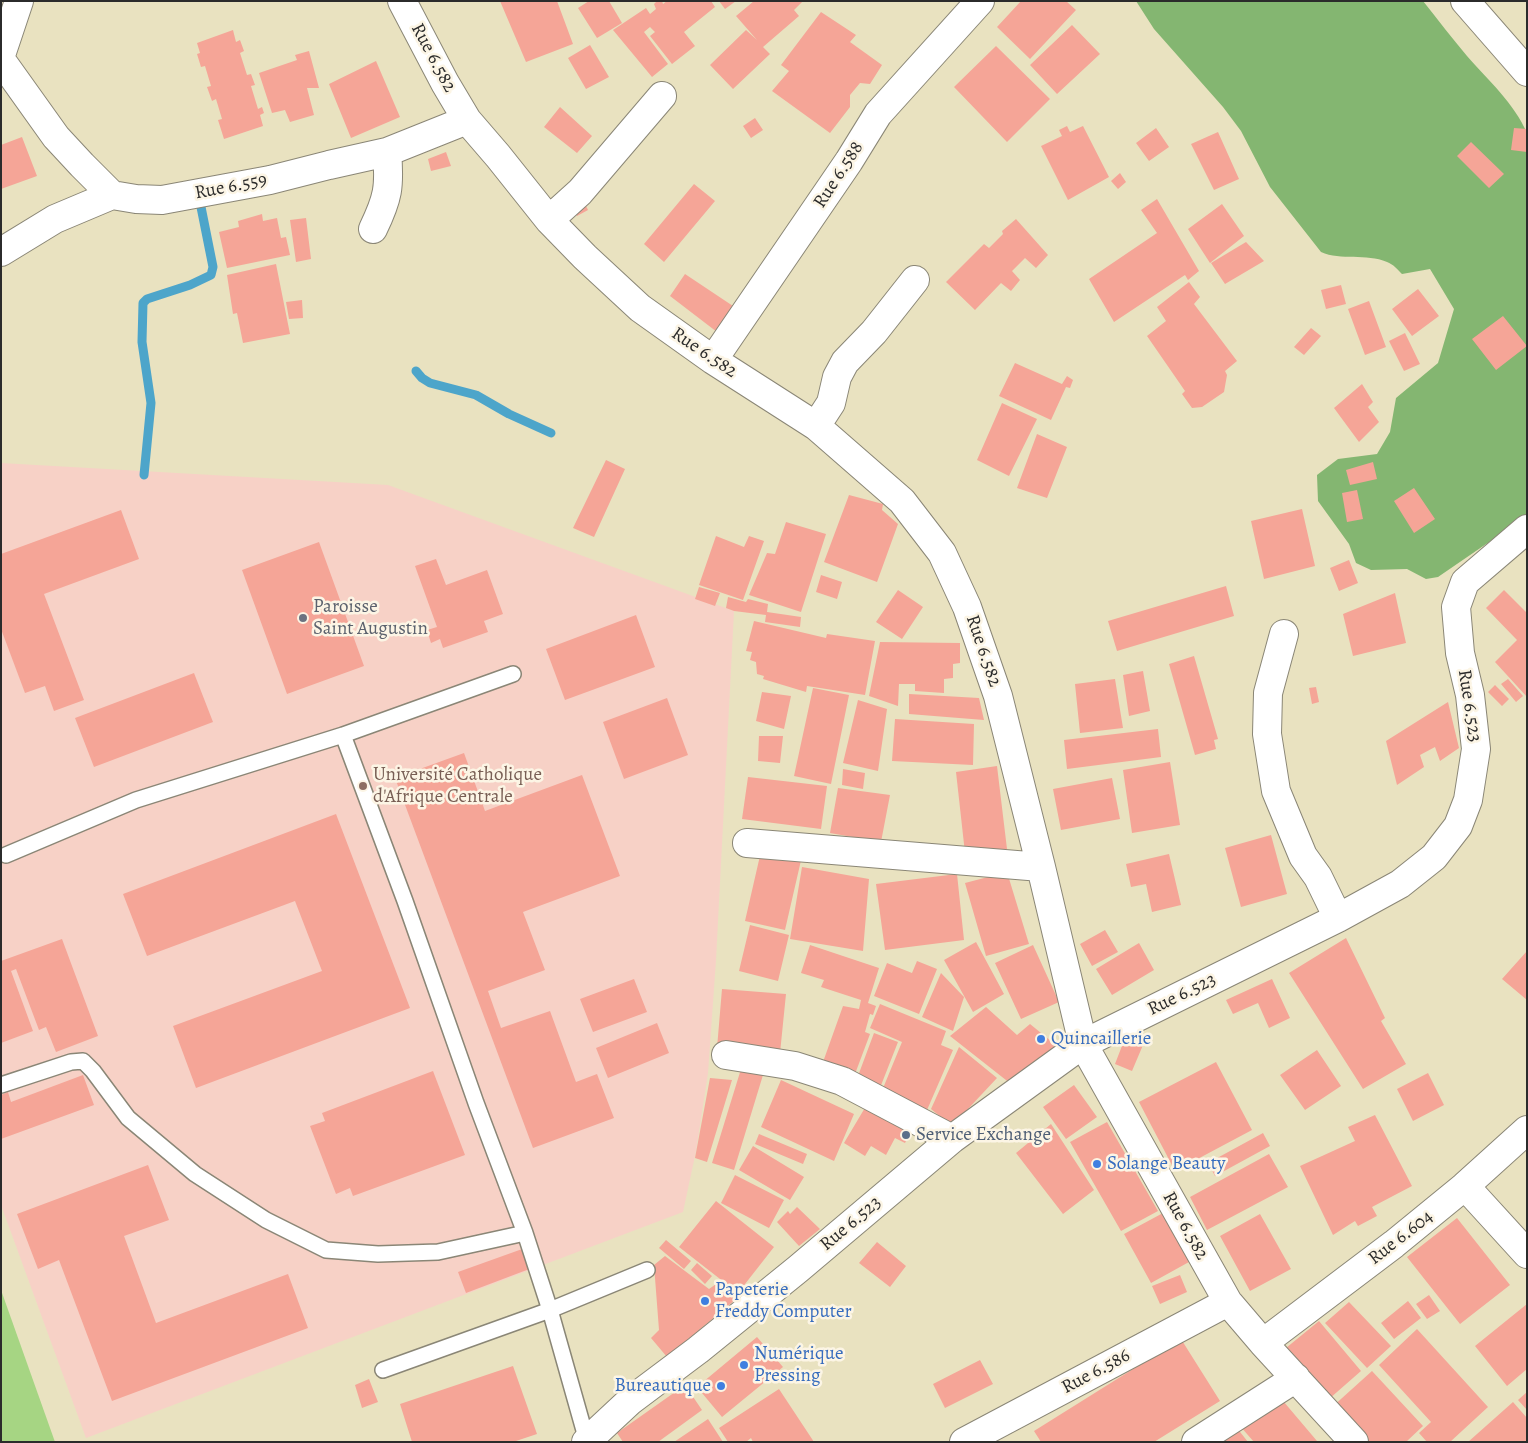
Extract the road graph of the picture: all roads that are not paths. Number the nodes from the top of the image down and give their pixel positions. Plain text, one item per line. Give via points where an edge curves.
1 (19, 1) edge
2 (402, 1) edge
3 (980, 1) edge
4 (1465, 1) edge
5 (1, 55) edge
6 (1, 60) edge
7 (1527, 72) edge
8 (662, 96) dead end
9 (466, 120) junction
10 (387, 152) junction
11 (112, 195) junction
12 (548, 220) junction
13 (373, 229) dead end
14 (1, 252) edge
15 (916, 280) dead end
16 (713, 360) junction
17 (816, 426) junction
18 (1527, 529) edge
19 (1284, 634) dead end
20 (513, 674) dead end
21 (343, 735) junction
22 (747, 843) dead end
23 (6, 856) dead end
24 (1041, 867) junction
25 (1338, 918) junction
26 (1083, 1044) junction
27 (726, 1055) dead end
28 (1, 1085) edge
29 (1527, 1130) edge
30 (952, 1139) junction
31 (1465, 1186) junction
32 (525, 1233) junction
33 (1527, 1254) edge
34 (647, 1270) dead end
35 (1228, 1302) junction
36 (550, 1310) junction
37 (1263, 1343) junction
38 (383, 1370) dead end
39 (1296, 1378) junction
40 (586, 1442) edge
41 (964, 1442) edge
42 (1196, 1442) edge
43 (1354, 1442) edge

1 - 5 street
2 - 9 street, Rue 6.582
3 - 16 street, Rue 6.588 via 878,114
4 - 7 street
6 - 11 street via 56,137
8 - 12 street via 580,192
9 - 10 street, Rue 6.559
9 - 12 street, Rue 6.582
10 - 11 street, Rue 6.559 via 270,180 162,200
10 - 13 street via 389,178 385,203
11 - 14 street via 55,219
12 - 16 street, Rue 6.582 via 640,308
15 - 17 street via 845,362 830,403
16 - 17 street, Rue 6.582
17 - 24 street, Rue 6.582 via 902,501 942,553 967,607 998,696
18 - 25 street, Rue 6.523 via 1465,582 1456,607 1476,749 1468,800 1458,826 1434,857 1400,884
19 - 25 street via 1268,693 1267,734 1276,792 1303,856
20 - 21 lane
21 - 23 lane via 136,800
21 - 32 lane
22 - 24 street
24 - 26 street, Rue 6.582
25 - 26 street, Rue 6.523
26 - 30 street, Rue 6.523
26 - 35 street, Rue 6.582
27 - 30 street via 795,1066 842,1081
28 - 32 lane via 83,1061 128,1118 196,1174 266,1220 326,1250 378,1254 438,1252
29 - 31 street, Rue 6.604
30 - 40 street, Rue 6.523 via 798,1269 630,1401
31 - 33 street
31 - 37 street, Rue 6.604
32 - 36 lane
34 - 36 lane
35 - 37 street, Rue 6.582
35 - 41 street, Rue 6.586
36 - 38 lane
36 - 40 lane
37 - 39 street, Rue 6.582
39 - 42 street
39 - 43 street, Rue 6.582

